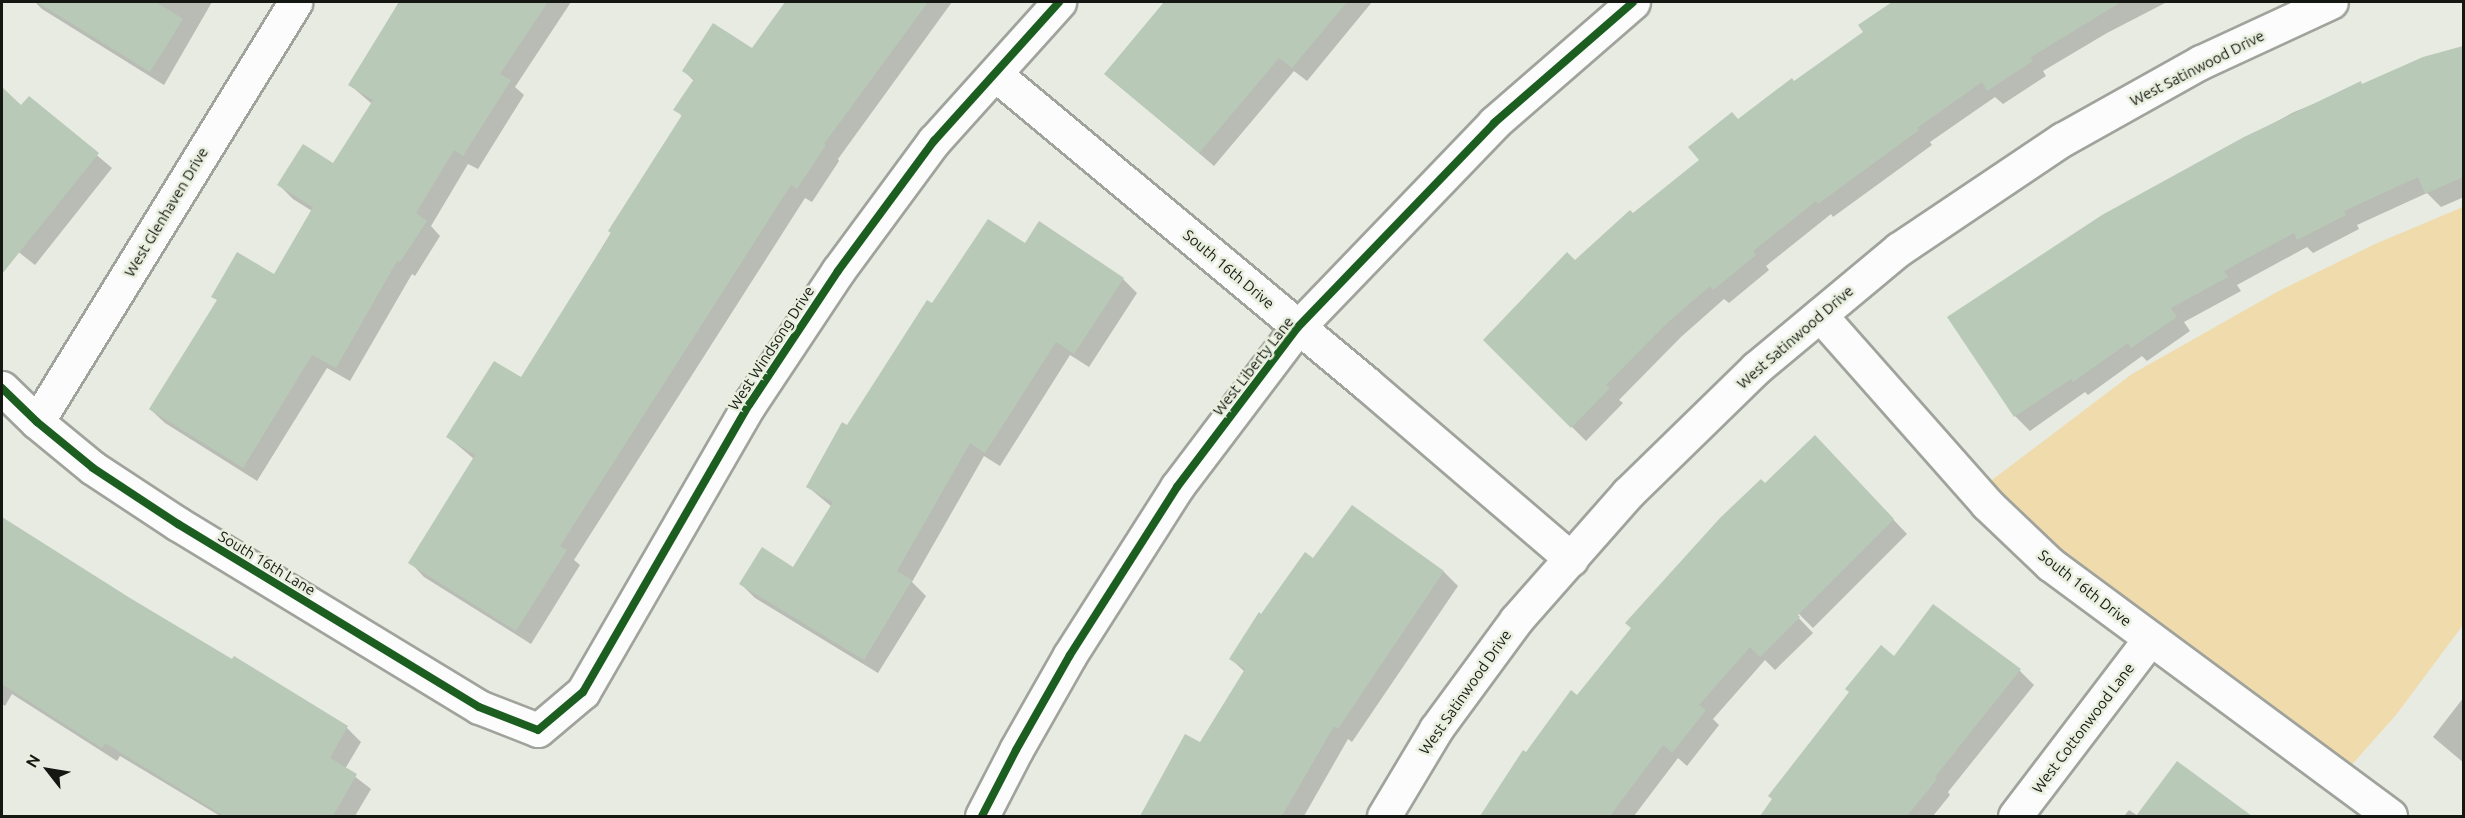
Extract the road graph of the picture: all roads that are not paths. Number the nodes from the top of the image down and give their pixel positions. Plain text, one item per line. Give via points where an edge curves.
1 (295, 2) edge
2 (1059, 2) edge
3 (1633, 2) edge
4 (2331, 2) edge
5 (995, 74) junction
6 (1820, 315) junction
7 (1298, 327) junction
8 (2, 388) edge
9 (37, 422) junction
10 (1571, 559) junction
11 (2150, 639) junction
12 (538, 730) joint
13 (982, 816) edge
14 (1384, 816) edge
15 (2015, 816) edge
16 (2390, 816) edge

1 - 9 street, West Glenhaven Drive
2 - 5 street, West Windsong Drive
3 - 7 street, West Liberty Lane via 1494,123
4 - 6 street, West Satinwood Drive via 2201,63 2063,139 1899,249
5 - 7 street, South 16th Drive
5 - 12 street, West Windsong Drive via 934,141 838,271 749,405 583,692
6 - 10 street, West Satinwood Drive via 1756,368 1628,493
6 - 11 street, South 16th Drive via 1987,504 2050,564
7 - 10 street, South 16th Drive
7 - 13 street, West Liberty Lane via 1177,487 1070,655
8 - 9 street, South 16th Lane
9 - 12 street, South 16th Lane via 93,468 198,537 478,707
10 - 14 street, West Satinwood Drive via 1516,620 1442,720
11 - 15 street, West Cottonwood Lane
11 - 16 street, South 16th Drive

